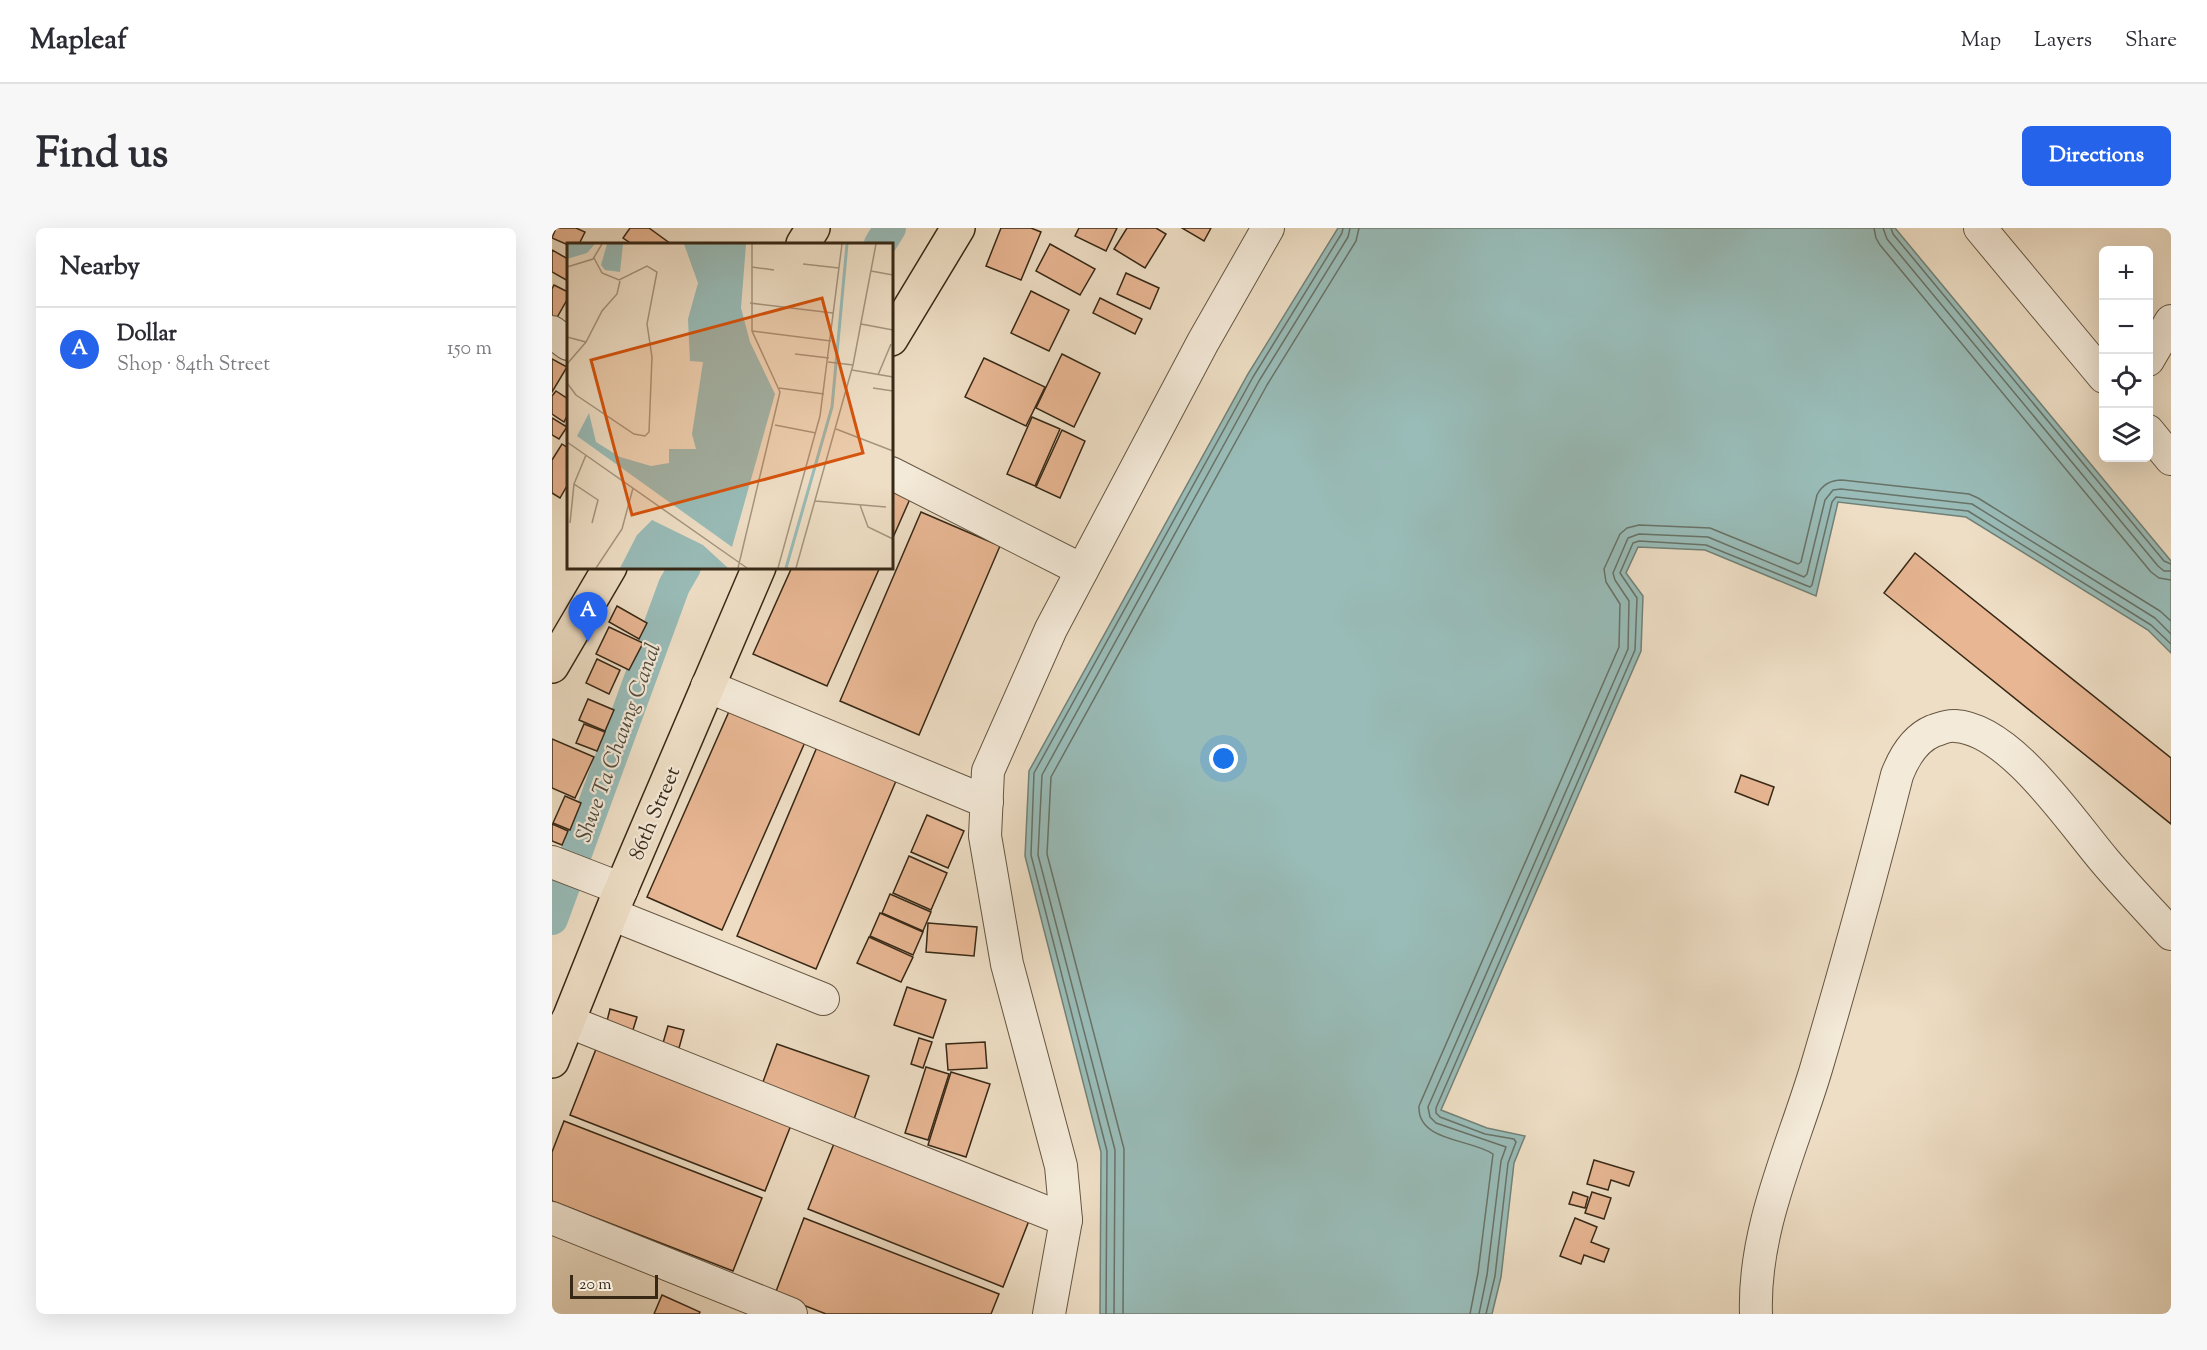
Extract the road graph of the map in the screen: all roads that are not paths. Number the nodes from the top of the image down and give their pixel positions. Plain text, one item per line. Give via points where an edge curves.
1 (813, 228) edge
2 (958, 228) edge
3 (1268, 228) edge
4 (1980, 228) edge
5 (804, 243) edge
6 (2171, 321) edge
7 (552, 332) edge
8 (892, 337) edge
9 (567, 343) edge
10 (2152, 354) edge
11 (2099, 371) edge
12 (2153, 437) edge
13 (2171, 459) edge
14 (892, 474) edge
15 (609, 568) edge
16 (759, 568) edge
17 (1082, 570) junction
18 (552, 666) edge
19 (707, 686) junction
20 (987, 802) junction
21 (569, 869) edge
22 (616, 902) junction
23 (2171, 934) edge
24 (823, 999) dead end
25 (567, 1022) junction
26 (552, 1061) edge
27 (552, 1218) edge
28 (1066, 1220) junction
29 (791, 1314) edge
30 (1049, 1314) edge
31 (1756, 1314) edge

1 - 5 main road
2 - 8 main road
3 - 17 street
4 - 11 street
6 - 10 street
7 - 9 street
12 - 13 street
14 - 17 street
15 - 18 main road
16 - 19 main road, 86th Street
17 - 20 street via 1051,629 988,771
19 - 20 street
19 - 22 main road, 86th Street
20 - 28 street via 985,836 1007,964 1061,1166
21 - 22 street
22 - 24 street
22 - 25 main road, 86th Street
23 - 31 street via 2017,758 1992,739 1953,725 1927,734 1914,745 1903,758 1897,775 1816,1070 1765,1229
25 - 26 main road, 86th Street
25 - 28 street
27 - 29 street
28 - 30 street

